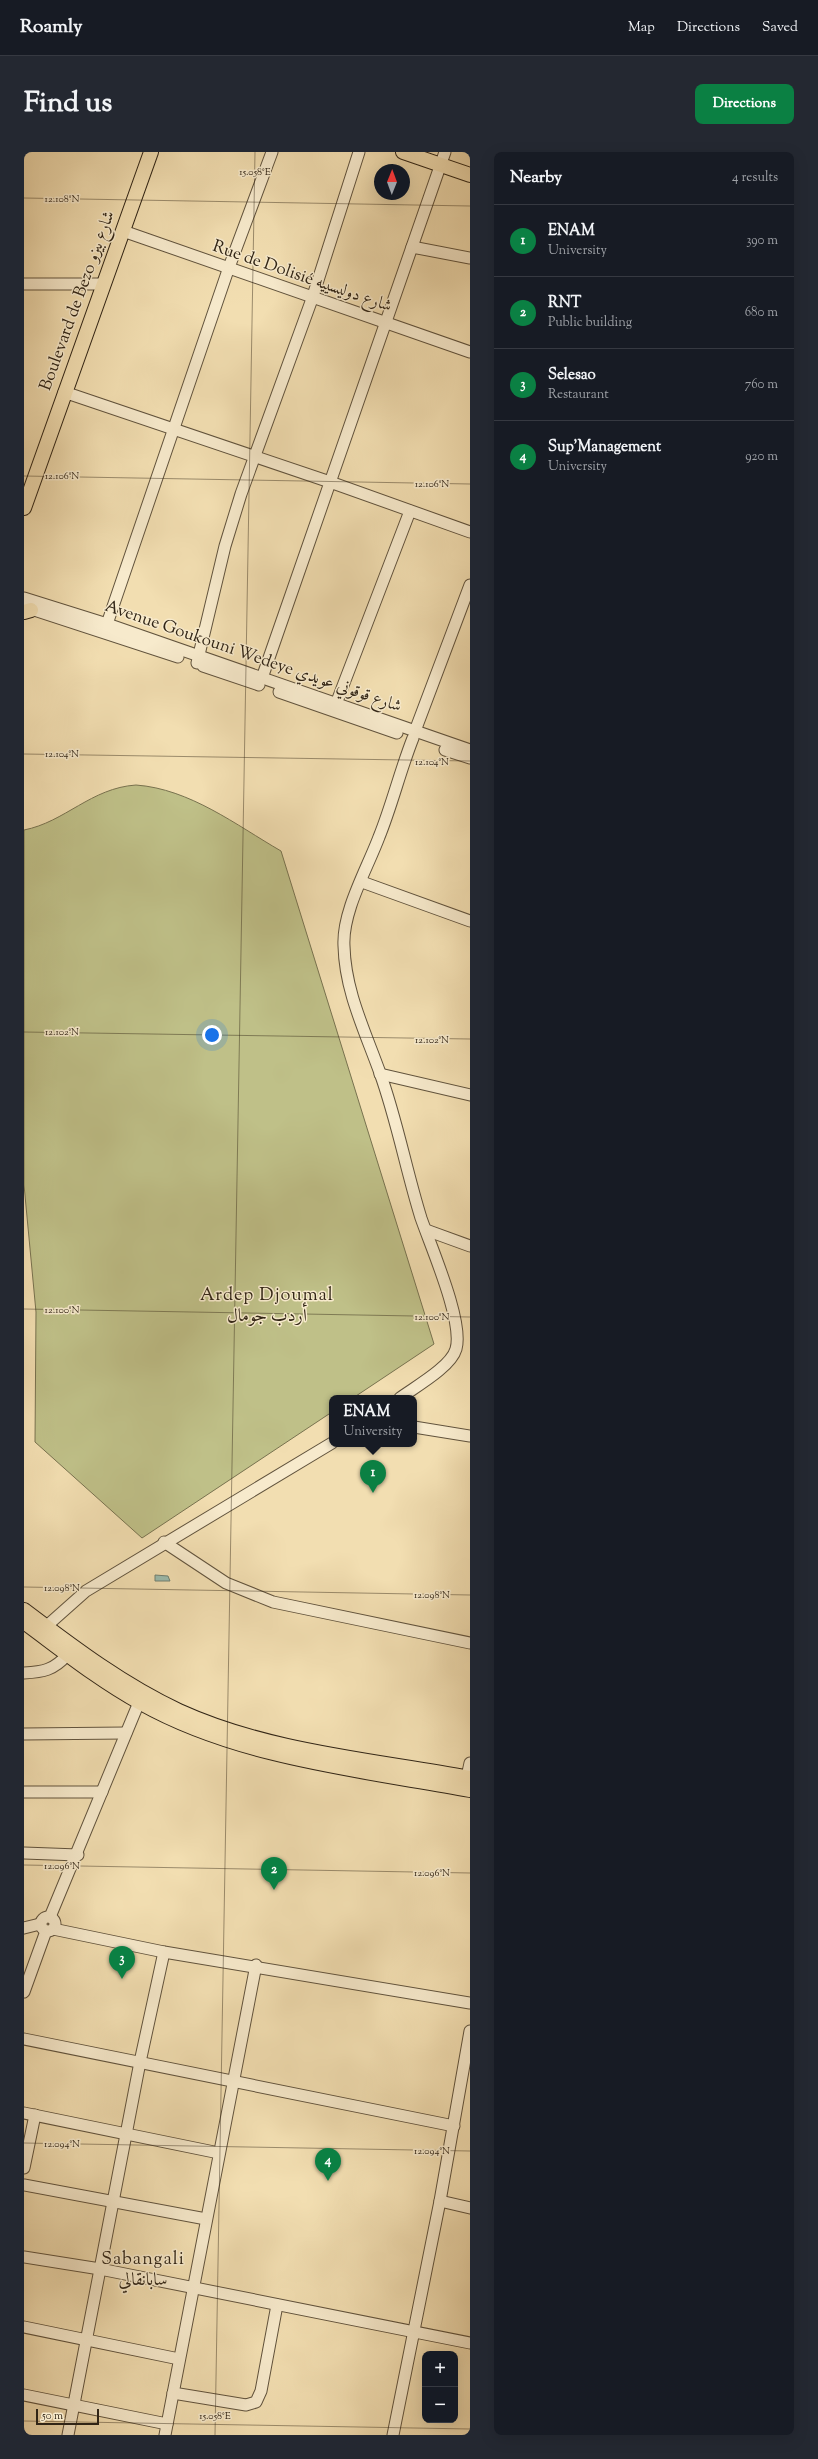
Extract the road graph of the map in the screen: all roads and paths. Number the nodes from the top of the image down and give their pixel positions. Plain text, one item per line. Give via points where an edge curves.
1 (150, 152) edge
2 (272, 152) edge
3 (359, 152) edge
4 (403, 152) edge
5 (427, 152) edge
6 (443, 158) edge
7 (470, 167) edge
8 (470, 175) edge
9 (123, 231) junction
10 (412, 247) junction
11 (470, 258) edge
12 (228, 270) junction
13 (24, 284) edge
14 (103, 284) junction
15 (312, 299) junction
16 (385, 324) junction
17 (470, 352) edge
18 (64, 392) junction
19 (173, 428) junction
20 (254, 456) junction
21 (330, 482) junction
22 (24, 508) edge
23 (410, 511) junction
24 (470, 532) edge
25 (470, 585) edge
26 (26, 607) edge
27 (107, 624) junction
28 (197, 659) junction
29 (262, 678) junction
30 (336, 704) junction
31 (414, 735) junction
32 (470, 750) edge
33 (470, 758) edge
34 (362, 882) junction
35 (470, 921) edge
36 (380, 1074) junction
37 (470, 1095) edge
38 (426, 1230) junction
39 (470, 1246) edge
40 (404, 1395) edge
41 (417, 1427) edge
42 (470, 1436) edge
43 (329, 1445) edge
44 (164, 1542) junction
45 (24, 1610) edge
46 (24, 1622) edge
47 (42, 1629) junction
48 (470, 1643) edge
49 (68, 1655) junction
50 (24, 1673) edge
51 (141, 1697) junction
52 (126, 1733) junction
53 (24, 1734) edge
54 (470, 1763) edge
55 (469, 1782) edge
56 (24, 1792) edge
57 (102, 1792) junction
58 (24, 1853) edge
59 (78, 1855) junction
60 (24, 1928) edge
61 (46, 1928) junction
62 (164, 1952) junction
63 (256, 1965) junction
64 (24, 1992) edge
65 (470, 2003) edge
66 (469, 2037) edge
67 (24, 2039) edge
68 (140, 2062) junction
69 (233, 2081) junction
70 (29, 2114) edge
71 (454, 2126) junction
72 (126, 2133) junction
73 (219, 2152) junction
74 (24, 2168) edge
75 (24, 2185) edge
76 (440, 2201) junction
77 (112, 2202) junction
78 (470, 2208) edge
79 (206, 2219) junction
80 (24, 2257) edge
81 (100, 2269) junction
82 (193, 2288) junction
83 (278, 2305) junction
84 (24, 2327) edge
85 (412, 2332) junction
86 (85, 2341) junction
87 (470, 2343) edge
88 (179, 2359) junction
89 (173, 2393) junction
90 (24, 2395) edge
91 (74, 2405) junction
92 (167, 2424) junction
93 (68, 2435) edge
94 (165, 2435) edge
95 (393, 2435) edge

1 - 9 main road, Boulevard de Bezo شارع بيزو
2 - 12 street
3 - 15 street
4 - 6 main road
5 - 6 main road
6 - 7 main road
6 - 8 main road
6 - 10 street
9 - 12 street, Rue de Dolisié شارع دوليسييه
9 - 14 main road, Boulevard de Bezo شارع بيزو
10 - 11 street
10 - 16 street
12 - 15 street, Rue de Dolisié شارع دوليسييه
12 - 19 street
13 - 14 street
14 - 18 main road, Boulevard de Bezo شارع بيزو
15 - 16 street, Rue de Dolisié شارع دوليسييه
15 - 20 street
16 - 17 street, Rue de Dolisié شارع دوليسييه
16 - 21 street
18 - 19 street
18 - 22 main road, Boulevard de Bezo شارع بيزو
19 - 20 street
19 - 27 street
20 - 21 street
20 - 28 street via 225,546
21 - 23 street
21 - 29 street
23 - 24 street
23 - 30 street
25 - 31 street
26 - 27 street, Avenue Goukouni Wedeye شارع قوقوني عويدي
26 - 28 street, Avenue Goukouni Wedeye شارع قوقوني عويدي
27 - 28 street, Avenue Goukouni Wedeye شارع قوقوني عويدي
28 - 29 street, Avenue Goukouni Wedeye شارع قوقوني عويدي
28 - 31 street, Avenue Goukouni Wedeye شارع قوقوني عويدي
29 - 30 street, Avenue Goukouni Wedeye شارع قوقوني عويدي
30 - 31 street, Avenue Goukouni Wedeye شارع قوقوني عويدي
31 - 32 street, Avenue Goukouni Wedeye شارع قوقوني عويدي
31 - 33 street, Avenue Goukouni Wedeye شارع قوقوني عويدي
31 - 34 street
34 - 35 street
34 - 36 street via 347,924 344,943 345,972 362,1029
36 - 37 street
36 - 38 street
38 - 39 street
38 - 40 street via 451,1303 456,1349 453,1357 439,1370
41 - 42 street
43 - 44 street
44 - 47 street via 86,1591
44 - 48 street via 226,1583 273,1602
45 - 47 main road
46 - 47 main road
47 - 49 main road
47 - 51 main road
49 - 50 street via 58,1666 48,1671
49 - 51 main road
51 - 52 street
51 - 55 main road via 205,1721 242,1739 301,1748
52 - 53 street
52 - 57 street
54 - 55 street
56 - 57 street
57 - 59 street
58 - 59 street
59 - 61 street via 50,1917 43,1918
60 - 61 street
61 - 62 street
61 - 64 street
62 - 63 street
62 - 68 street
63 - 65 street
63 - 69 street
66 - 71 street
67 - 68 street
68 - 69 street
68 - 72 street
69 - 71 street
69 - 73 street
70 - 72 street
70 - 74 street
71 - 76 street
72 - 73 street
72 - 77 street
73 - 79 street
75 - 77 street
76 - 78 street
76 - 85 street
77 - 79 street
77 - 81 street
79 - 82 street
80 - 81 street
81 - 82 street
81 - 86 street
82 - 83 street
82 - 88 street
83 - 85 street
83 - 89 street via 261,2391 256,2402 246,2405
84 - 86 street
85 - 87 street
85 - 95 street
86 - 88 street
86 - 91 street
88 - 89 street
89 - 92 street
90 - 91 street
91 - 92 street
91 - 93 street
92 - 94 street

